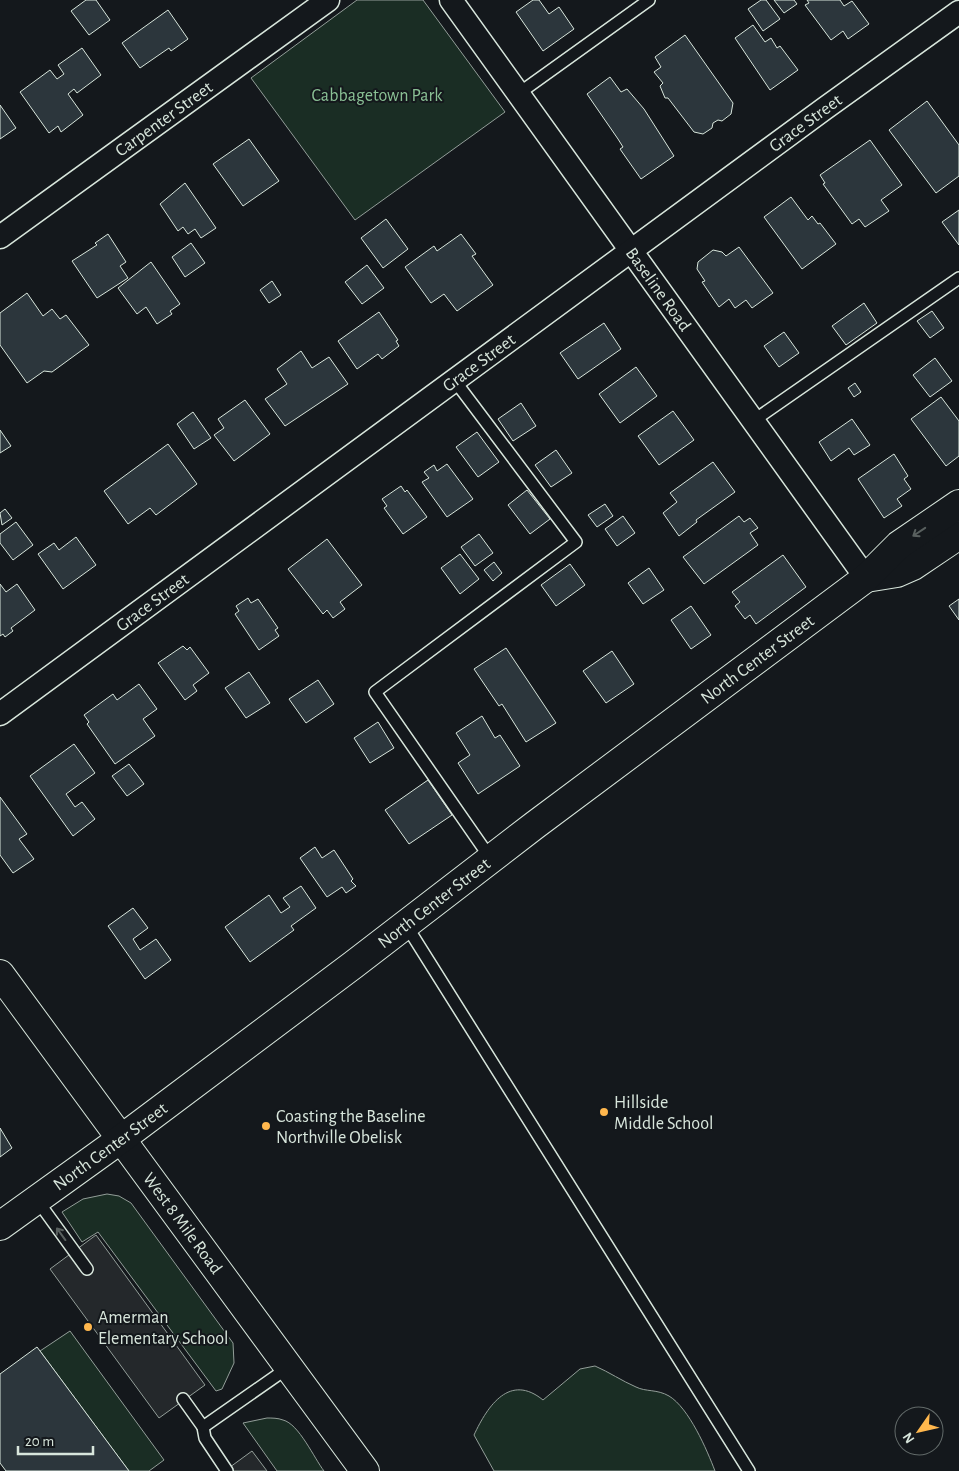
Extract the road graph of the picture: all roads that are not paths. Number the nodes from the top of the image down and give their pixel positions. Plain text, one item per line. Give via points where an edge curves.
1 (328, 0) edge
2 (451, 0) edge
3 (649, 0) edge
4 (959, 12) edge
5 (518, 94) junction
6 (0, 236) edge
7 (632, 252) junction
8 (959, 278) edge
9 (454, 381) junction
10 (754, 421) junction
11 (959, 504) edge
12 (959, 535) edge
13 (866, 578) junction
14 (0, 714) edge
15 (491, 859) junction
16 (406, 924) junction
17 (0, 974) edge
18 (121, 1139) junction
19 (36, 1199) junction
20 (0, 1226) edge
21 (87, 1269) dead end
22 (289, 1367) junction
23 (183, 1399) dead end
24 (203, 1427) junction
25 (227, 1471) edge
26 (365, 1471) edge
27 (749, 1471) edge

1 - 6 street, Carpenter Street
2 - 5 street, Baseline Road
3 - 5 lane
4 - 7 street, Grace Street
5 - 7 street, Baseline Road
7 - 9 street, Grace Street
7 - 10 street, Baseline Road
8 - 10 lane
9 - 14 street, Grace Street
9 - 15 lane via 576,542 375,692
10 - 13 street, Baseline Road
11 -> 13 main road, North Center Street via 899,545
12 - 13 main road, North Center Street via 913,566 897,573
13 - 15 main road, North Center Street
15 - 16 main road, North Center Street
16 - 18 main road, North Center Street
16 - 27 lane
17 - 18 main road, West 8 Mile Road
18 - 19 main road, North Center Street
18 - 22 main road, West 8 Mile Road
19 - 20 main road, North Center Street
21 -> 19 lane
22 - 24 lane
22 - 26 main road, West 8 Mile Road
23 - 24 lane
24 - 25 lane via 205,1438

